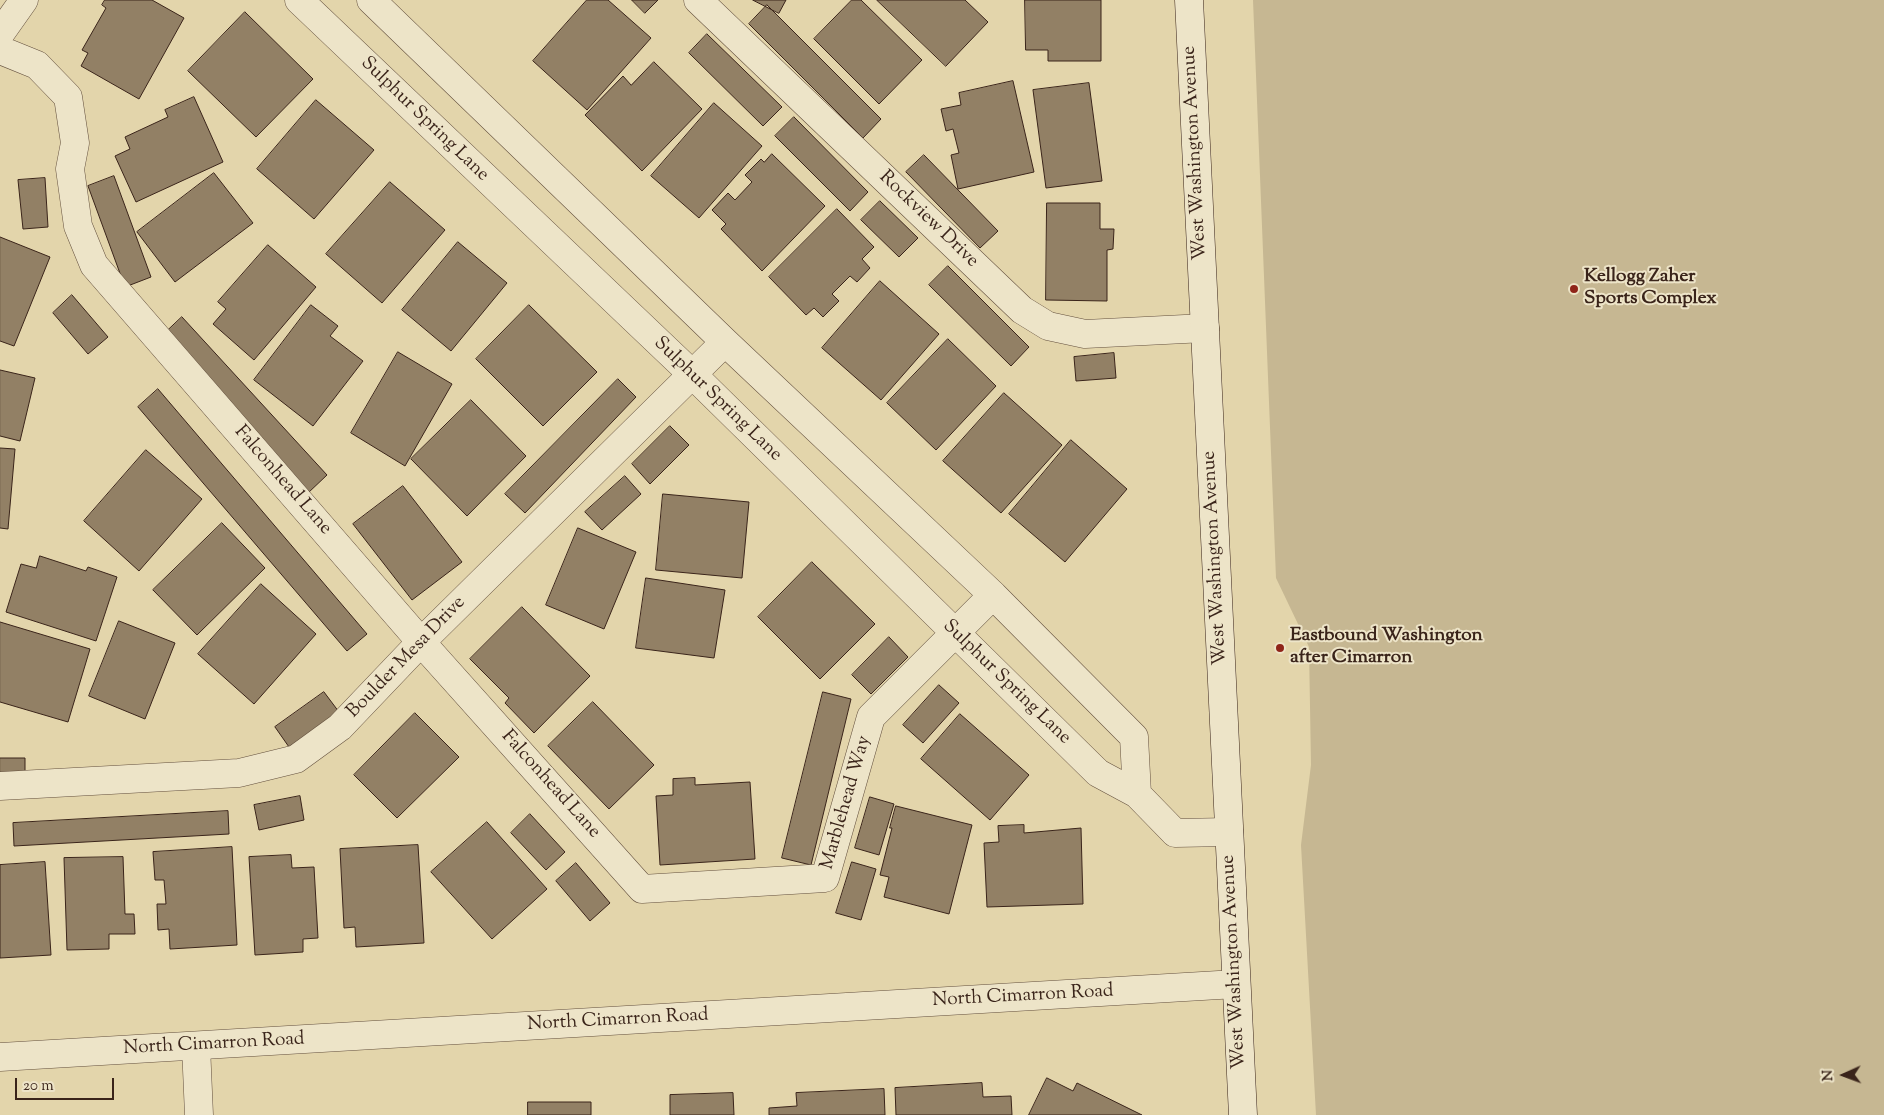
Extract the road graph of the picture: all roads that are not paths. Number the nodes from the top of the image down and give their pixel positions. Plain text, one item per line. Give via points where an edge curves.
1 (24, 0) edge
2 (299, 0) edge
3 (371, 0) edge
4 (698, 0) edge
5 (1189, 0) edge
6 (0, 34) edge
7 (0, 50) edge
8 (1205, 328) junction
9 (725, 342) junction
10 (692, 374) junction
11 (993, 595) junction
12 (955, 633) junction
13 (422, 642) junction
14 (0, 786) edge
15 (1137, 794) junction
16 (1229, 832) junction
17 (642, 889) joint
18 (1236, 984) junction
19 (196, 1046) junction
20 (0, 1057) edge
21 (199, 1115) edge
22 (1243, 1115) edge

1 - 6 street
2 - 10 street, Sulphur Spring Lane
3 - 9 street
4 - 8 street, Rockview Drive via 1022,310 1048,326 1085,334
5 - 8 street, West Washington Avenue
7 - 13 street, Falconhead Lane via 37,65 68,97 75,143 70,169 78,226 94,265
8 - 16 street, West Washington Avenue
9 - 10 street, Boulder Mesa Drive
9 - 11 street
10 - 12 street, Sulphur Spring Lane
10 - 13 street, Boulder Mesa Drive
11 - 12 street, Marblehead Way
11 - 15 street via 1134,737
12 - 15 street, Sulphur Spring Lane via 1098,773
12 - 17 street, Marblehead Way via 871,717 825,878
13 - 14 street, Boulder Mesa Drive via 340,727 296,759 239,773
13 - 17 street, Falconhead Lane
15 - 16 street, Sulphur Spring Lane via 1175,833
16 - 18 street, West Washington Avenue
18 - 19 street, North Cimarron Road
18 - 22 street, West Washington Avenue
19 - 20 street, North Cimarron Road
19 - 21 street

